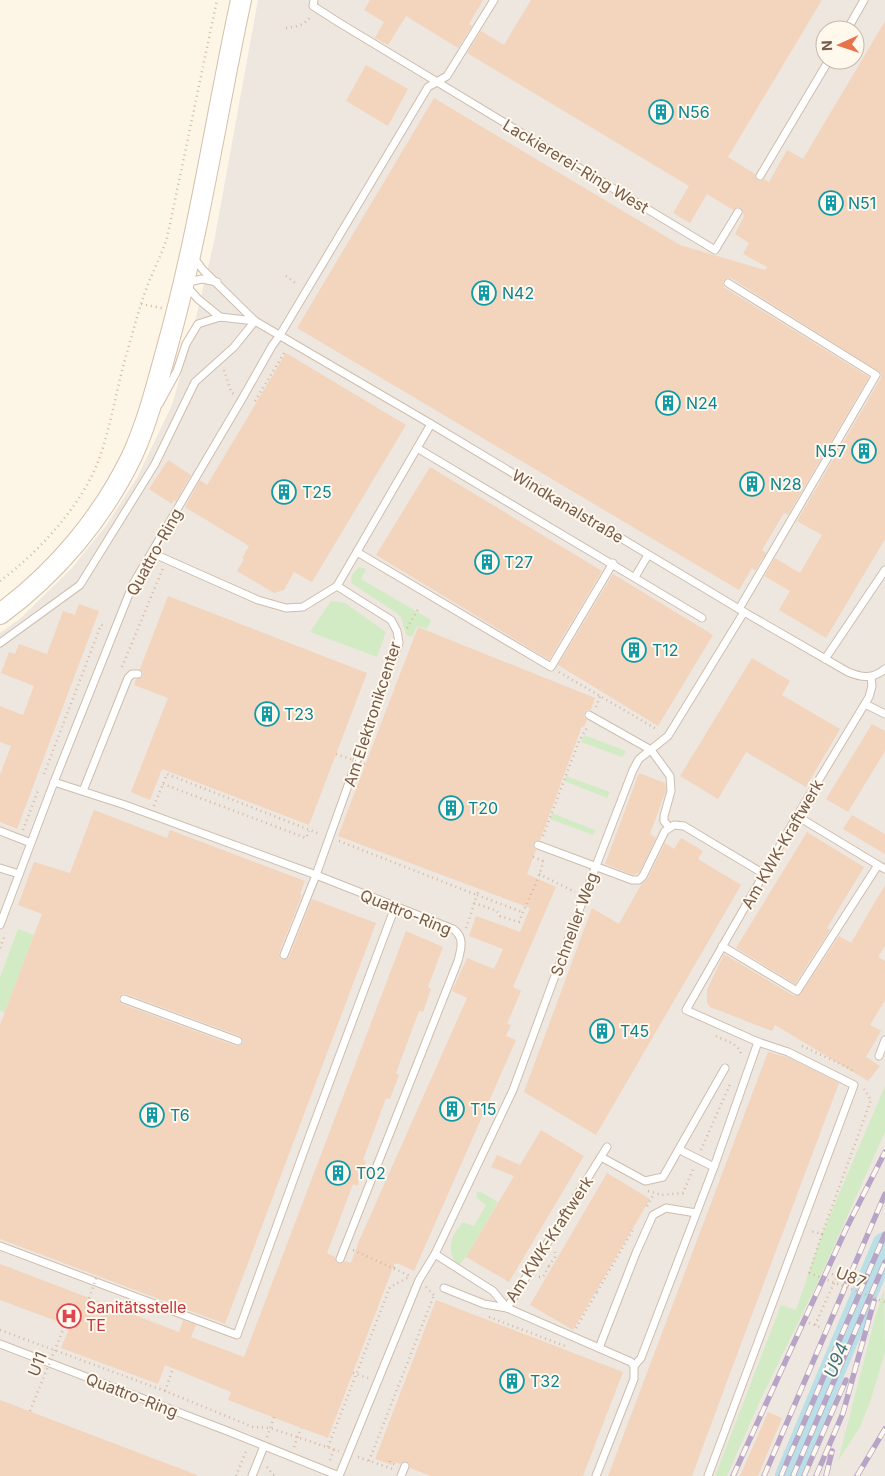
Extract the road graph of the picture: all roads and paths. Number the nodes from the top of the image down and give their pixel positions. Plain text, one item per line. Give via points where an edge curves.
1 (217, 0) edge
2 (241, 0) edge
3 (314, 0) edge
4 (494, 0) edge
5 (864, 0) edge
6 (853, 20) edge
7 (308, 21) dead end
8 (286, 28) dead end
9 (823, 70) edge
10 (438, 83) junction
11 (760, 176) dead end
12 (738, 212) dead end
13 (190, 251) junction
14 (286, 276) dead end
15 (217, 282) junction
16 (184, 283) junction
17 (728, 283) dead end
18 (295, 284) dead end
19 (220, 317) junction
20 (255, 321) junction
21 (280, 335) junction
22 (221, 359) junction
23 (230, 392) dead end
24 (146, 423) junction
25 (431, 424) junction
26 (418, 448) junction
27 (357, 552) junction
28 (152, 553) junction
29 (648, 555) junction
30 (167, 559) junction
31 (613, 564) junction
32 (885, 570) edge
33 (635, 577) junction
34 (0, 581) edge
35 (337, 586) junction
36 (419, 608) dead end
37 (741, 611) junction
38 (0, 614) edge
39 (702, 618) dead end
40 (398, 635) junction
41 (0, 643) edge
42 (825, 659) junction
43 (885, 669) edge
44 (557, 671) dead end
45 (120, 672) dead end
46 (138, 674) dead end
47 (576, 677) dead end
48 (871, 677) junction
49 (574, 681) junction
50 (865, 704) junction
51 (885, 714) edge
52 (589, 715) dead end
53 (586, 729) dead end
54 (668, 736) junction
55 (651, 750) junction
56 (336, 754) dead end
57 (365, 764) dead end
58 (352, 776) junction
59 (360, 779) dead end
60 (54, 782) junction
61 (163, 784) junction
62 (83, 791) junction
63 (150, 815) junction
64 (797, 816) junction
65 (669, 827) junction
66 (0, 831) edge
67 (309, 831) junction
68 (330, 838) junction
69 (31, 843) junction
70 (539, 846) junction
71 (533, 857) dead end
72 (544, 861) junction
73 (878, 865) junction
74 (596, 866) junction
75 (0, 868) edge
76 (885, 869) edge
77 (20, 874) junction
78 (539, 874) junction
79 (764, 874) junction
80 (316, 875) junction
81 (479, 889) dead end
82 (477, 895) junction
83 (584, 897) junction
84 (494, 901) junction
85 (474, 903) junction
86 (396, 907) junction
87 (491, 909) junction
88 (522, 912) junction
89 (3, 928) edge
90 (462, 943) junction
91 (722, 946) junction
92 (0, 948) edge
93 (284, 955) dead end
94 (124, 1000) dead end
95 (885, 1040) edge
96 (238, 1041) dead end
97 (758, 1042) junction
98 (880, 1056) dead end
99 (725, 1068) dead end
100 (607, 1147) dead end
101 (680, 1150) junction
102 (601, 1156) junction
103 (714, 1167) junction
104 (654, 1194) dead end
105 (644, 1210) dead end
106 (696, 1213) junction
107 (635, 1227) dead end
108 (821, 1237) dead end
109 (0, 1246) edge
110 (345, 1247) junction
111 (435, 1254) junction
112 (555, 1257) dead end
113 (340, 1258) dead end
114 (396, 1263) dead end
115 (549, 1266) dead end
116 (394, 1268) junction
117 (832, 1274) dead end
118 (97, 1276) dead end
119 (837, 1277) junction
120 (844, 1279) dead end
121 (835, 1282) junction
122 (444, 1288) dead end
123 (434, 1295) dead end
124 (89, 1298) dead end
125 (885, 1302) edge
126 (507, 1308) junction
127 (483, 1314) dead end
128 (809, 1323) dead end
129 (65, 1325) dead end
130 (815, 1325) junction
131 (822, 1328) dead end
132 (0, 1330) edge
133 (572, 1336) junction
134 (0, 1344) edge
135 (565, 1346) dead end
136 (599, 1348) junction
137 (634, 1366) junction
138 (174, 1368) dead end
139 (355, 1374) junction
140 (378, 1382) junction
141 (165, 1391) junction
142 (30, 1411) dead end
143 (274, 1417) dead end
144 (270, 1428) junction
145 (301, 1428) dead end
146 (297, 1437) junction
147 (264, 1446) junction
148 (328, 1447) junction
149 (246, 1451) dead end
150 (348, 1454) junction
151 (290, 1457) junction
152 (369, 1461) junction
153 (402, 1472) edge
154 (236, 1476) edge
155 (252, 1476) edge
156 (339, 1476) edge
157 (596, 1476) edge
158 (708, 1476) edge

1 - 34 path via 167,238 141,304 99,458 89,483 72,509 41,544
2 - 13 main road
3 - 10 lane, Lackiererei-Ring West via 313,6
4 - 10 lane, Quattro-Ring via 447,76
5 - 6 lane
7 - 8 path
9 - 11 lane
10 - 12 lane, Lackiererei-Ring West via 715,250
10 - 21 lane, Quattro-Ring via 428,87
13 - 15 lane
13 - 16 main road
14 - 18 path
15 - 16 lane via 202,279
15 - 20 lane
16 - 19 lane
16 - 24 main road
17 - 37 lane, Schneller Weg via 876,375
19 - 20 lane
19 - 24 lane via 198,324 169,388
20 - 21 lane, Windkanalstraße
20 - 22 lane
21 - 25 lane, Windkanalstraße
21 - 28 lane, Quattro-Ring
22 - 23 path
22 - 41 lane via 196,382 155,464 80,585
24 - 38 main road via 115,486 82,535 56,566
25 - 26 lane
25 - 29 lane, Windkanalstraße
26 - 27 lane
26 - 31 lane
27 - 31 lane via 550,667
27 - 35 lane
28 - 30 lane
28 - 60 lane, Quattro-Ring via 133,584
29 - 33 lane
29 - 37 lane, Windkanalstraße
30 - 35 lane via 258,600 286,608 303,607
30 - 45 path
31 - 33 lane
32 - 42 lane
33 - 39 lane
35 - 40 lane, Am Elektronikcenter via 391,620
36 - 40 path via 409,627
37 - 42 lane, Windkanalstraße
37 - 54 lane, Schneller Weg
40 - 58 lane, Am Elektronikcenter via 399,642
42 - 48 lane, Windkanalstraße via 848,672
43 - 48 lane
44 - 49 path
46 - 62 lane via 128,678
47 - 49 path
48 - 50 lane, Am KWK-Kraftwerk via 872,686
49 - 54 path
50 - 51 lane
50 - 64 lane, Am KWK-Kraftwerk
52 - 55 lane
53 - 70 path
54 - 55 lane, Schneller Weg
55 - 65 lane via 670,776 671,791 664,816
55 - 74 lane, Schneller Weg via 639,759 633,770
56 - 57 path, bridge
58 - 59 lane
58 - 68 lane, Am Elektronikcenter
60 - 62 lane, Quattro-Ring
60 - 69 lane, Quattro-Ring
61 - 63 path
61 - 67 path via 306,838
61 - 67 path via 167,774
62 - 63 lane, Quattro-Ring
63 - 80 lane, Quattro-Ring via 178,829
64 - 73 lane
64 - 79 lane, Am KWK-Kraftwerk
65 - 74 lane via 638,880
65 - 79 lane via 684,826
66 - 69 lane
67 - 68 path
68 - 80 lane, Am Elektronikcenter
68 - 82 path
69 - 77 lane, Quattro-Ring
70 - 72 path
70 - 74 lane
71 - 72 path
72 - 78 path
73 - 76 lane
73 - 91 lane via 797,992
74 - 83 lane, Schneller Weg
75 - 77 lane
77 - 89 lane, Quattro-Ring
78 - 83 path
78 - 88 path
79 - 91 lane, Am KWK-Kraftwerk
80 - 86 lane, Quattro-Ring
80 - 93 lane, Am Elektronikcenter
81 - 82 path
82 - 84 path
82 - 85 path
83 - 111 lane, Schneller Weg via 514,1090
84 - 87 path
84 - 88 path
85 - 87 path
85 - 90 path
86 - 90 lane, Quattro-Ring via 453,929 460,935
86 - 109 lane via 237,1335
87 - 88 path via 500,916 519,922
89 - 92 path
90 - 110 lane, Quattro-Ring via 458,961
91 - 97 lane, Am KWK-Kraftwerk via 686,1010
94 - 96 lane
95 - 98 lane
97 - 103 lane
97 - 158 lane via 788,1052 854,1085
99 - 101 lane
100 - 102 lane, Am KWK-Kraftwerk
101 - 102 lane via 663,1177 645,1181
101 - 103 lane
102 - 126 lane, Am KWK-Kraftwerk
103 - 106 lane
104 - 105 path
106 - 136 lane via 666,1208 653,1215
106 - 137 lane via 641,1358
107 - 133 path
108 - 121 path, U87, bridge via 809,1273
110 - 113 lane, Quattro-Ring
110 - 116 path
111 - 126 lane, Am KWK-Kraftwerk via 493,1291
111 - 140 lane, Schneller Weg via 419,1280
112 - 115 path
114 - 116 path
116 - 139 path via 410,1276 390,1287
117 - 119 path
118 - 124 path, bridge
119 - 120 path
119 - 121 path, bridge
121 - 125 path, U87, bridge
121 - 130 path, bridge
122 - 126 lane via 484,1304
123 - 152 path
126 - 133 lane
127 - 135 path
128 - 130 path
129 - 142 path, U11, bridge
130 - 131 path
132 - 141 path
133 - 136 lane
134 - 147 lane, Quattro-Ring
136 - 137 lane via 626,1359
137 - 157 lane via 634,1379
138 - 141 path
139 - 140 path
139 - 148 path
140 - 150 lane, Schneller Weg
141 - 144 path via 253,1427
143 - 144 path
144 - 146 path
144 - 147 path
145 - 146 path
146 - 148 path
146 - 151 path
147 - 151 lane, Quattro-Ring
147 - 155 lane
148 - 150 path
149 - 154 path
150 - 152 path
150 - 156 lane, Schneller Weg
151 - 156 lane, Quattro-Ring
152 - 153 path

